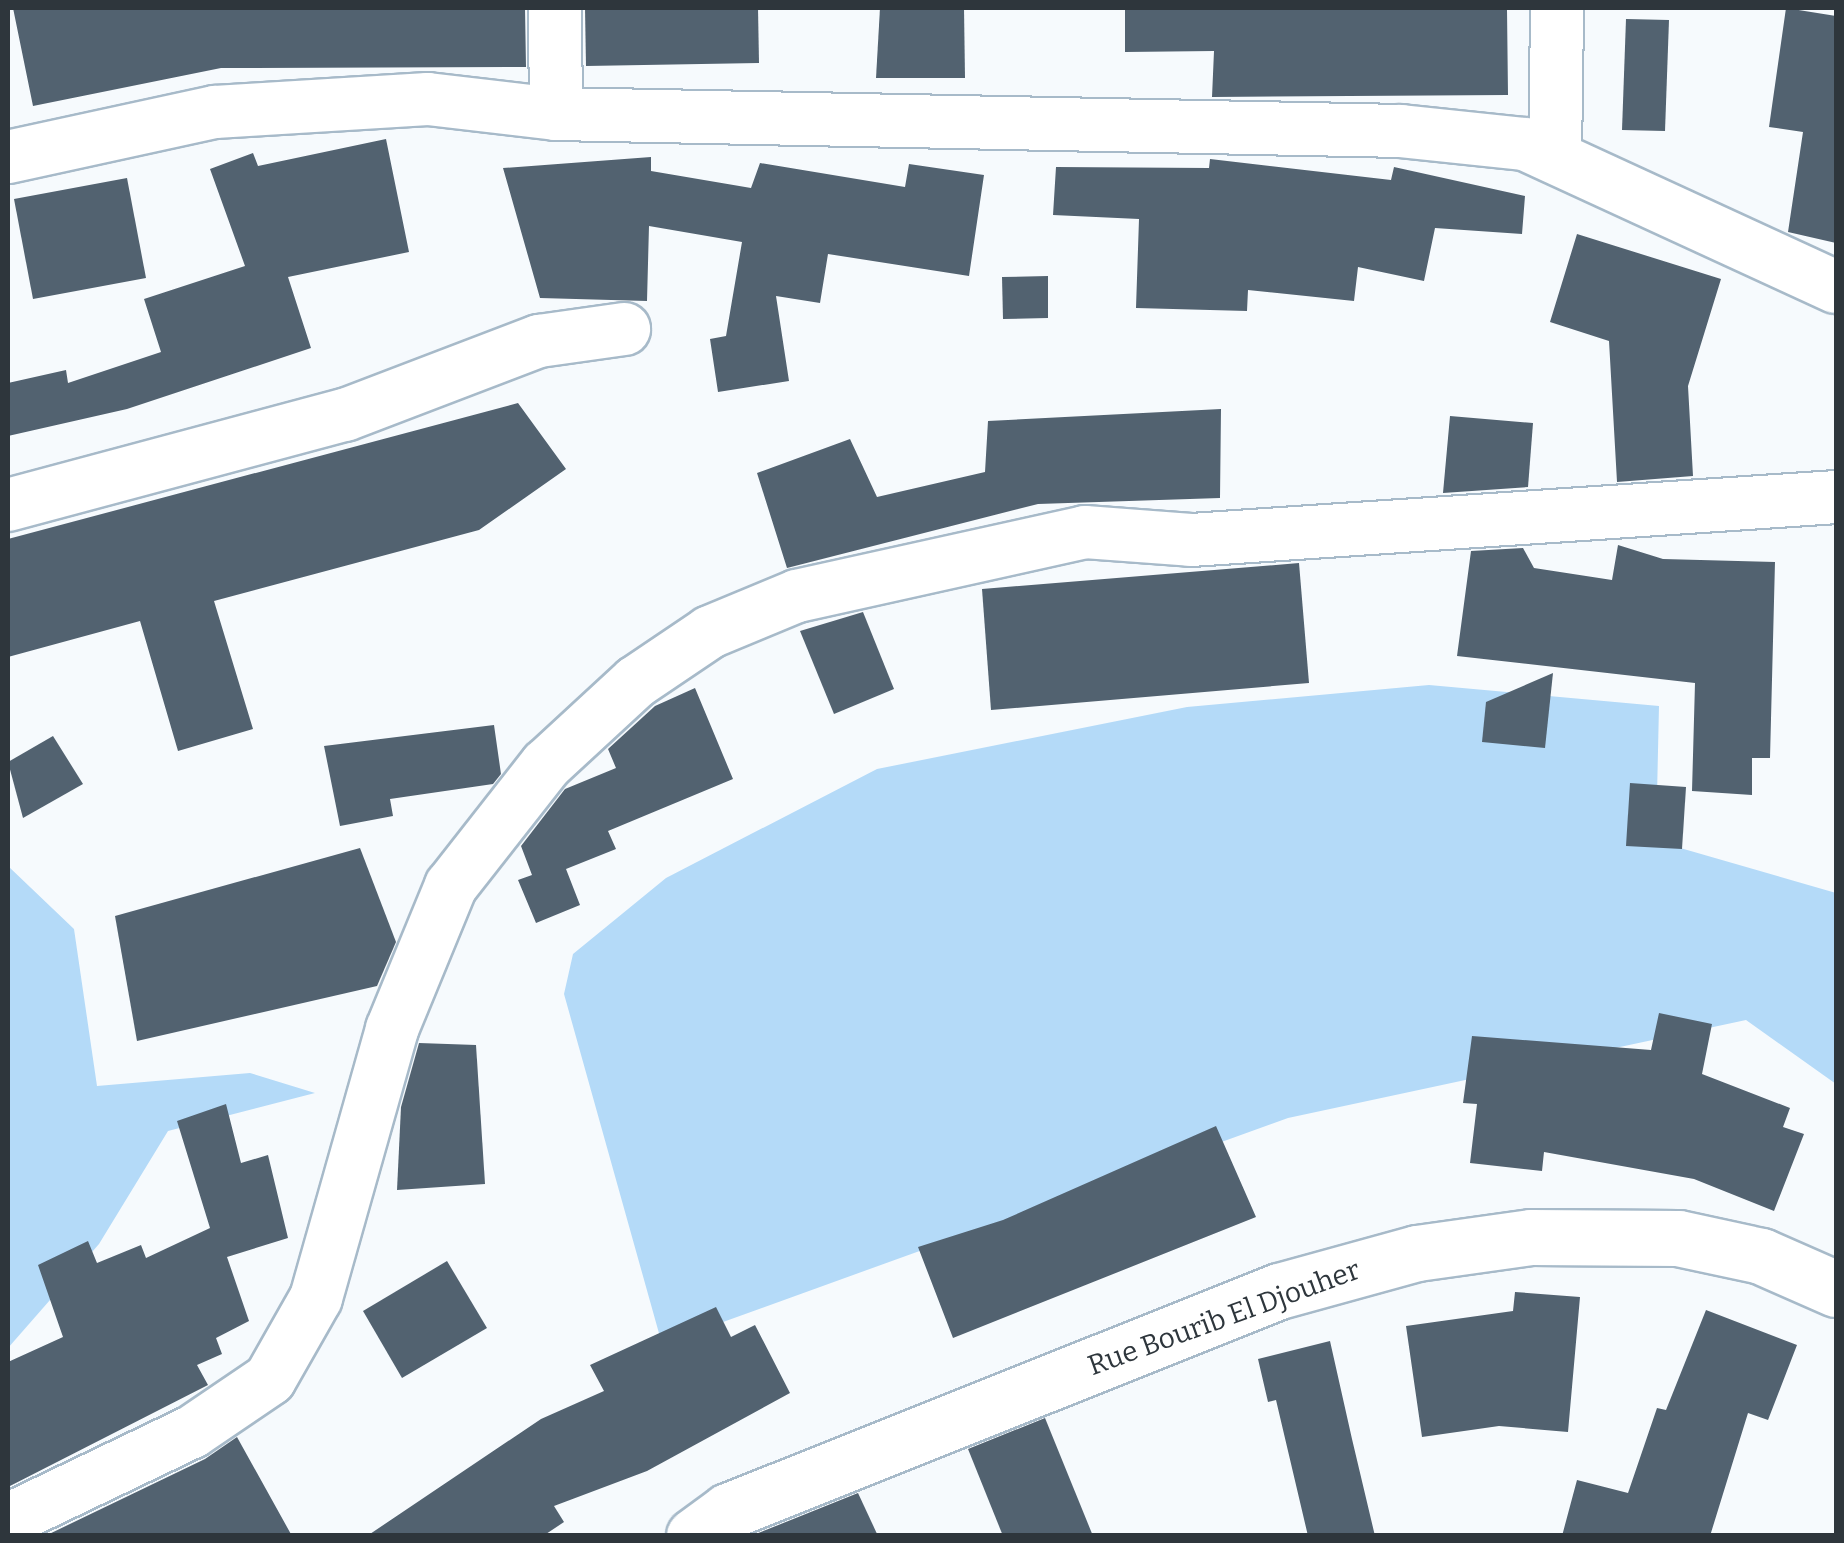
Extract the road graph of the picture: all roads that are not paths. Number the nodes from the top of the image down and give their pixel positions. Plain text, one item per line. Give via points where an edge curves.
1 (555, 8) edge
2 (1557, 8) edge
3 (556, 114) junction
4 (1545, 136) junction
5 (8, 157) edge
6 (1770, 261) junction
7 (1836, 266) edge
8 (1836, 287) edge
9 (624, 329) dead end
10 (1836, 497) edge
11 (8, 505) edge
12 (1836, 1289) edge
13 (8, 1520) edge
14 (694, 1536) edge

1 - 3 street
2 - 4 street
3 - 4 street via 1166,122
3 - 5 street via 428,99 283,103
4 - 6 street
6 - 7 street
6 - 8 street
9 - 11 street via 538,341 345,415
10 - 13 street via 1191,540 1085,532 797,596 710,632 636,682 546,765 451,886 392,1029 325,1274 270,1379 192,1432
12 - 14 main road, Rue Bourib El Djouher via 1761,1256 1660,1237 1530,1237 1418,1253 1279,1291 728,1511

